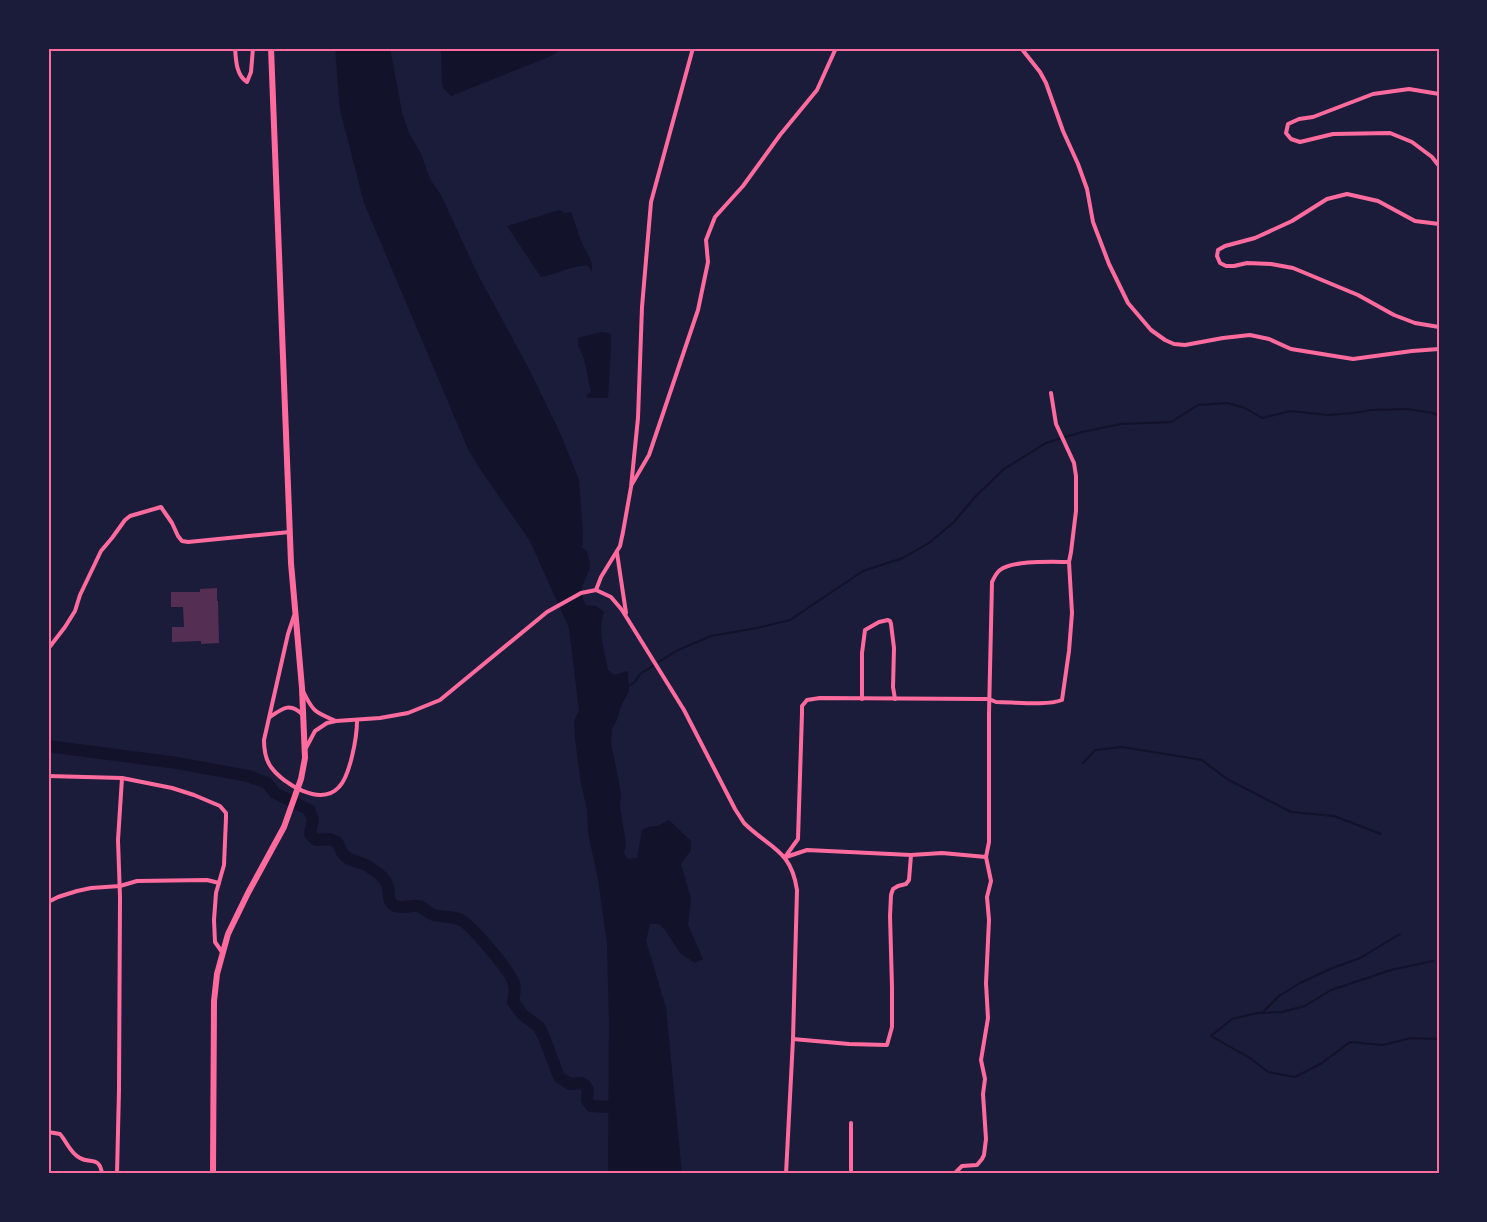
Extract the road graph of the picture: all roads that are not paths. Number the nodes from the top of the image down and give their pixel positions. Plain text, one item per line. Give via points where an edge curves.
1 (235, 48) edge
2 (253, 48) edge
3 (271, 48) edge
4 (693, 48) edge
5 (836, 48) edge
6 (1021, 48) edge
7 (1439, 93) edge
8 (1439, 166) edge
9 (1439, 224) edge
10 (1439, 327) edge
11 (1439, 349) edge
12 (1051, 393) dead end
13 (630, 487) junction
14 (290, 532) junction
15 (617, 552) junction
16 (1069, 562) junction
17 (596, 590) junction
18 (295, 615) junction
19 (627, 617) junction
20 (48, 649) edge
21 (302, 688) junction
22 (862, 699) junction
23 (895, 699) junction
24 (989, 699) junction
25 (270, 717) junction
26 (304, 717) junction
27 (336, 721) junction
28 (357, 721) junction
29 (305, 749) junction
30 (48, 776) edge
31 (122, 778) junction
32 (911, 855) junction
33 (785, 857) junction
34 (986, 857) junction
35 (219, 883) junction
36 (120, 886) junction
37 (48, 902) edge
38 (222, 952) junction
39 (793, 1039) junction
40 (851, 1123) dead end
41 (48, 1132) edge
42 (102, 1174) edge
43 (117, 1174) edge
44 (213, 1174) edge
45 (786, 1174) edge
46 (851, 1174) edge
47 (954, 1174) edge

1 - 2 street via 237,68 247,82
3 - 14 main road
4 - 13 street via 651,202
5 - 13 street via 817,90 715,217 706,240 708,262 698,310 648,455
6 - 11 street via 1046,83 1087,189 1093,222 1109,264 1128,303 1151,330 1174,344 1250,335 1291,349 1353,359
7 - 8 street via 1409,89 1373,94 1313,117 1299,118 1288,124 1286,133 1300,142 1333,134 1390,133 1412,142
9 - 10 street via 1415,220 1378,201 1347,194 1327,199 1256,238 1225,246 1217,256 1226,266 1247,263 1293,268 1394,315
12 - 16 street via 1056,424 1076,476
13 - 15 street
14 - 18 main road
14 - 20 street via 188,542 178,536 161,507 130,516 101,551 75,610
15 - 17 street
15 - 19 street
16 - 24 street via 1008,566 994,578
16 - 24 street via 1072,613 1063,696 1060,701 1048,702
17 - 19 street via 611,597
17 - 28 street via 556,606 536,620 440,700 408,713
18 - 21 main road
18 - 25 street
19 - 33 street via 684,710 744,823
21 - 26 main road
21 - 27 street via 314,711
22 - 23 street
22 - 23 street via 865,630 888,620 894,648
22 - 33 street via 812,699 802,706 798,839
23 - 24 street
24 - 34 street
25 - 26 street via 290,707
25 - 28 street via 264,745 270,766 297,788 320,794 333,792 344,779
26 - 29 main road
27 - 28 street
27 - 29 street via 318,728
29 - 38 main road via 304,767 290,811
30 - 31 street
31 - 35 street via 172,788 224,809 224,865
31 - 36 street
32 - 33 street via 807,850
32 - 34 street
32 - 39 street via 909,880 893,889 891,895 892,1028 887,1045
33 - 39 street via 797,890
34 - 47 street via 991,881 987,903 988,1018 981,1060 986,1139 979,1162 962,1166
35 - 36 street via 149,880
35 - 38 street via 214,930 215,942
36 - 37 street via 77,891
36 - 43 street
38 - 44 main road via 214,992
39 - 45 street
40 - 46 street
41 - 42 street via 60,1134 81,1160 95,1161

